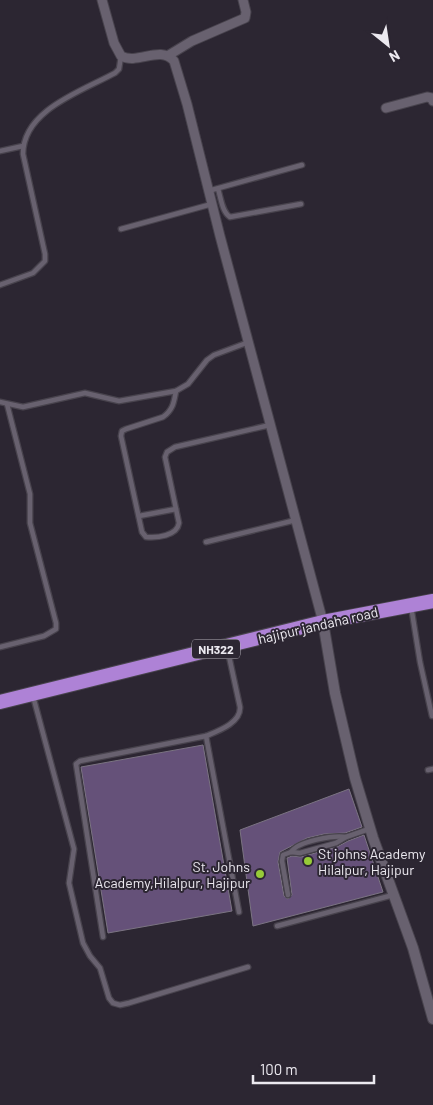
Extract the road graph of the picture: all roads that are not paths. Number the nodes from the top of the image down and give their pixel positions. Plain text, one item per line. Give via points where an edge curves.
1 (102, 0) edge
2 (243, 0) edge
3 (169, 55) junction
4 (120, 56) junction
5 (433, 101) edge
6 (386, 108) dead end
7 (23, 146) junction
8 (0, 151) edge
9 (302, 165) dead end
10 (213, 190) junction
11 (212, 204) junction
12 (301, 204) dead end
13 (121, 229) dead end
14 (0, 285) edge
15 (249, 342) junction
16 (176, 391) junction
17 (0, 402) edge
18 (7, 404) junction
19 (270, 425) junction
20 (176, 509) junction
21 (139, 516) junction
22 (297, 520) junction
23 (206, 542) dead end
24 (433, 601) edge
25 (411, 605) junction
26 (323, 622) junction
27 (227, 646) junction
28 (0, 647) edge
29 (32, 695) junction
30 (0, 702) edge
31 (432, 716) dead end
32 (206, 736) junction
33 (370, 828) junction
34 (346, 837) junction
35 (291, 852) junction
36 (288, 895) dead end
37 (393, 895) junction
38 (239, 912) dead end
39 (277, 926) dead end
40 (104, 937) dead end
41 (248, 967) dead end
42 (433, 1019) edge

1 - 4 street
2 - 3 street via 245,18 192,41
3 - 4 street via 130,59
3 - 10 street via 174,61
4 - 7 lane via 120,65 115,73 42,114 29,128
5 - 6 street via 427,97
7 - 8 lane
7 - 14 lane via 45,261 33,273
9 - 10 lane
10 - 11 street
10 - 12 lane via 230,217
11 - 13 lane
11 - 15 street
15 - 16 lane via 214,355 188,384
15 - 19 street
16 - 18 lane via 119,401 84,393 23,406
16 - 21 lane via 168,414 122,431
17 - 18 lane
18 - 28 lane via 30,494 30,523 56,629
19 - 20 lane via 175,447 167,452
19 - 22 street
20 - 21 lane
20 - 21 lane via 178,529 150,538 144,535
22 - 23 lane
22 - 26 street
24 - 25 highway, hajipur jandaha road / NH322
25 - 26 highway, hajipur jandaha road / NH322
25 - 31 lane
26 - 27 highway, hajipur jandaha road / NH322
26 - 33 street via 340,719
27 - 29 highway, hajipur jandaha road / NH322
27 - 32 lane via 240,713 231,723
29 - 30 highway, hajipur jandaha road / NH322
29 - 41 lane via 74,849 69,883 83,943 100,968 112,1003 129,1003
32 - 38 lane
32 - 40 lane via 76,764
33 - 34 lane
33 - 37 street
34 - 35 lane via 336,844
34 - 35 lane via 338,835 298,846
35 - 36 lane via 282,858
37 - 39 lane
37 - 42 street via 414,948

